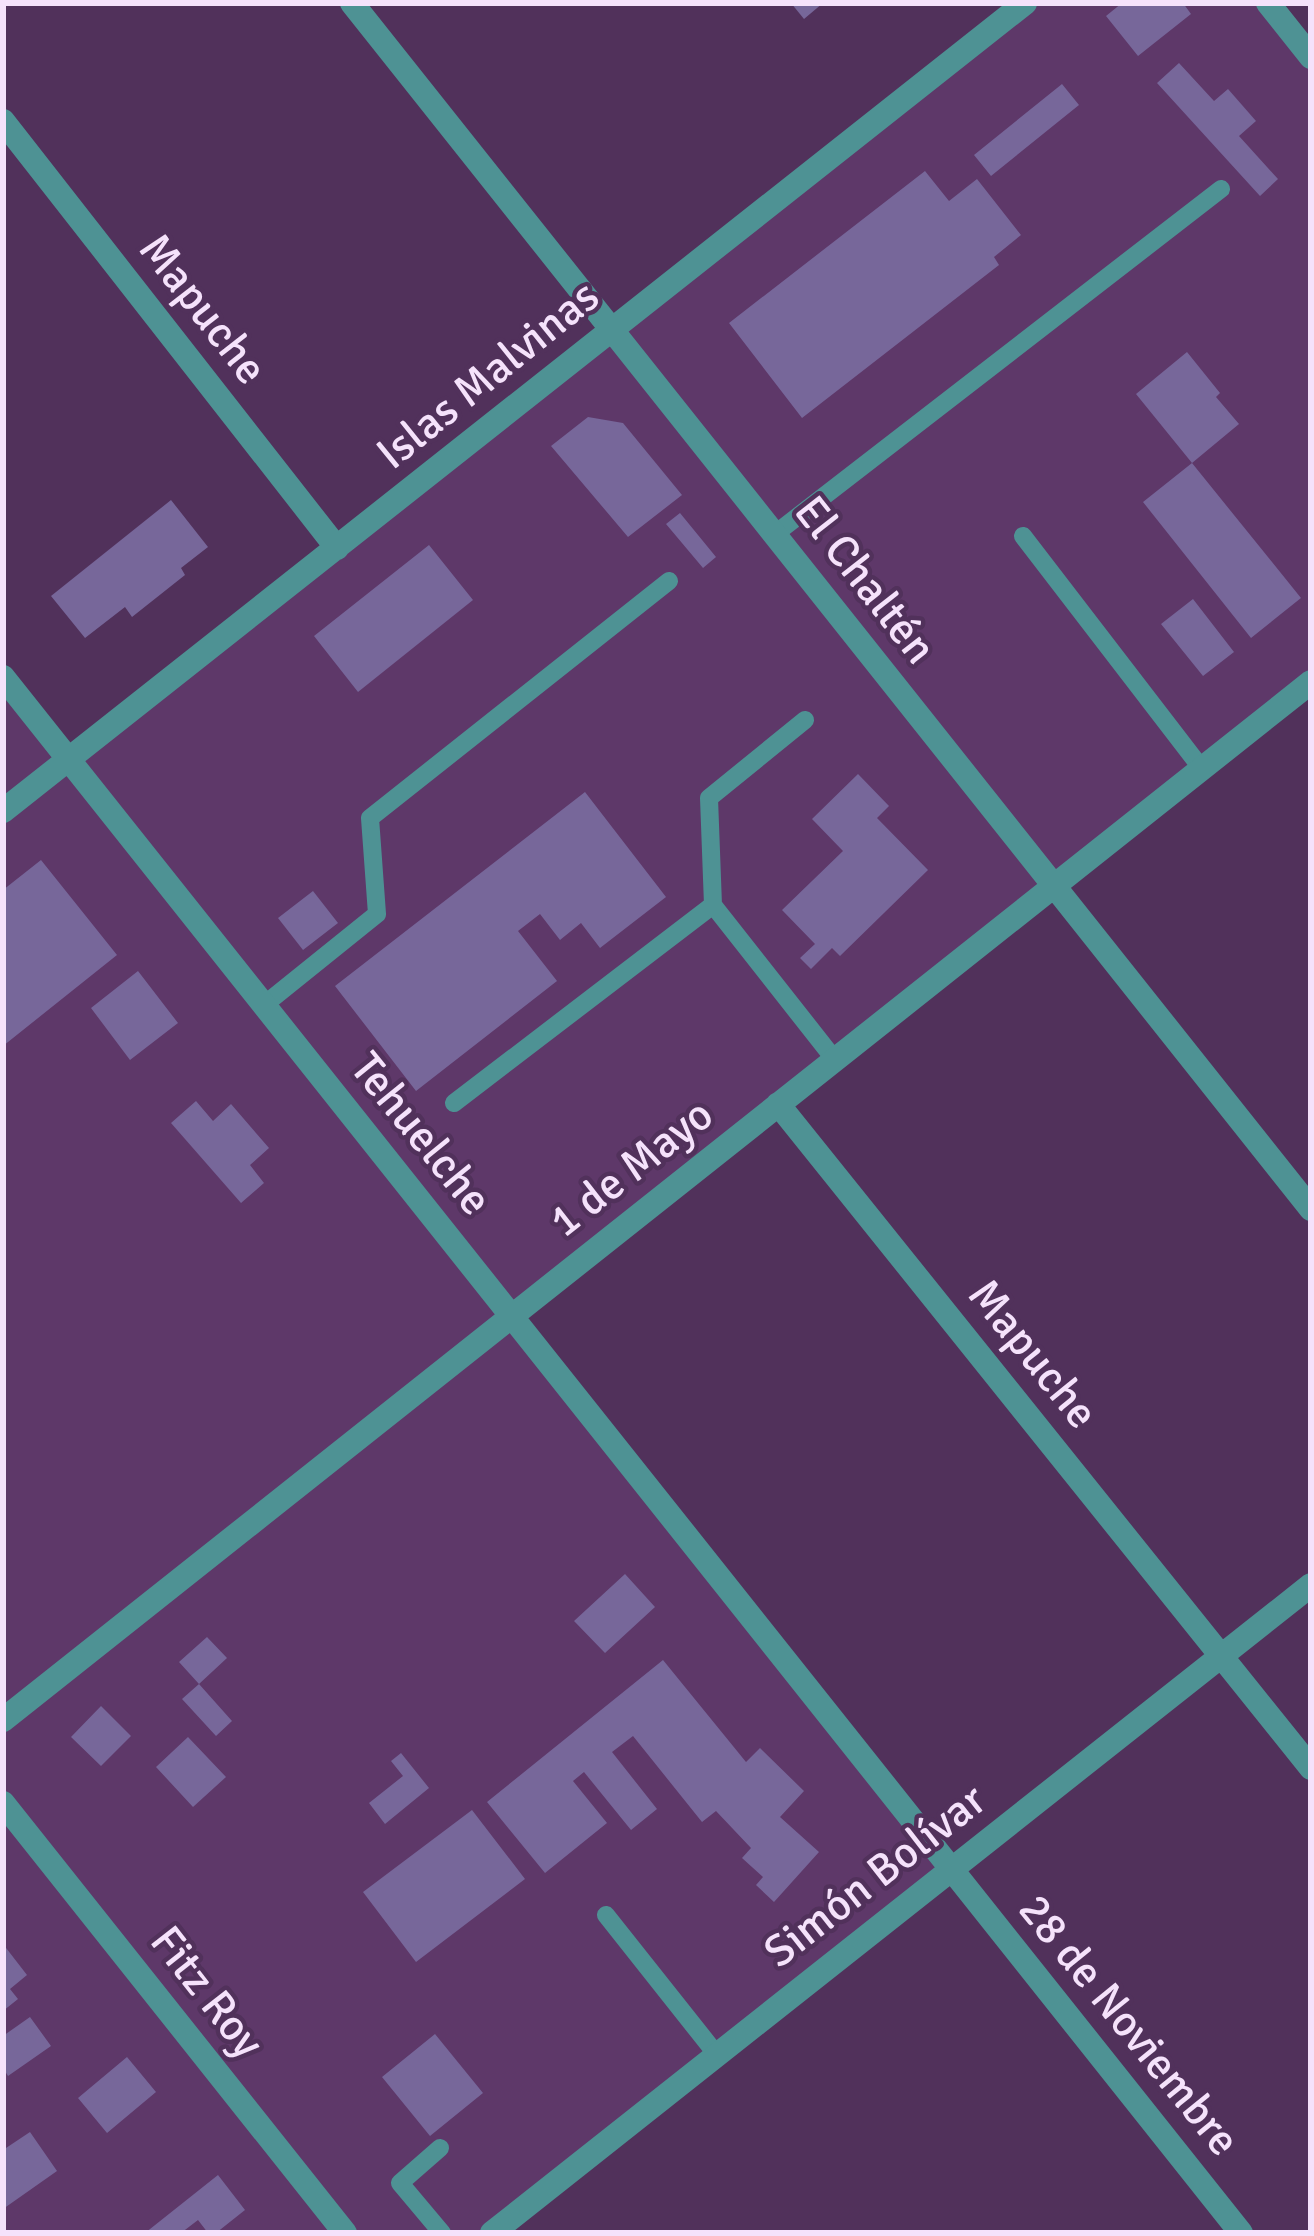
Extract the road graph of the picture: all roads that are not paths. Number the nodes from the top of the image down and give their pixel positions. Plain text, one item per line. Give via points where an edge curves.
1 (352, 3) edge
2 (1025, 3) edge
3 (1268, 3) edge
4 (1311, 57) edge
5 (3, 121) edge
6 (1221, 189) dead end
7 (612, 329) junction
8 (775, 534) junction
9 (1023, 536) dead end
10 (338, 548) junction
11 (669, 581) dead end
12 (3, 677) edge
13 (1311, 682) edge
14 (805, 720) dead end
15 (68, 759) junction
16 (1202, 769) junction
17 (3, 811) edge
18 (1054, 886) junction
19 (713, 904) junction
20 (264, 1005) junction
21 (836, 1060) junction
22 (454, 1103) dead end
23 (778, 1104) junction
24 (1311, 1208) edge
25 (512, 1316) junction
26 (1311, 1585) edge
27 (1222, 1656) junction
28 (3, 1720) edge
29 (1311, 1768) edge
30 (3, 1803) edge
31 (952, 1869) junction
32 (606, 1915) dead end
33 (717, 2055) junction
34 (440, 2148) dead end
35 (345, 2233) edge
36 (442, 2233) edge
37 (492, 2233) edge
38 (1241, 2233) edge

1 - 7 street, El Chaltén
2 - 7 street, Islas Malvinas
3 - 4 street
5 - 10 street, Mapuche
6 - 8 lane
7 - 8 street, El Chaltén
7 - 10 street, Islas Malvinas
8 - 18 street, El Chaltén
9 - 16 lane
10 - 15 street, Islas Malvinas
11 - 20 lane via 370,818 377,914
12 - 15 street, Tehuelche
13 - 16 street, 1 de Mayo
14 - 19 lane via 709,798
15 - 17 street, Islas Malvinas
15 - 20 street, Tehuelche
16 - 18 street, 1 de Mayo
18 - 21 street, 1 de Mayo
18 - 24 street, El Chaltén
19 - 21 lane
19 - 22 lane
20 - 25 street, Tehuelche
21 - 23 street, 1 de Mayo
23 - 25 street, 1 de Mayo
23 - 27 street, Mapuche
25 - 28 street, 1 de Mayo
25 - 31 street, Tehuelche
26 - 27 street, Simón Bolívar
27 - 29 street, Mapuche
27 - 31 street, Simón Bolívar
30 - 35 street, Fitz Roy
31 - 33 street, Simón Bolívar
31 - 38 street, 28 de Noviembre
32 - 33 lane
33 - 37 street, Simón Bolívar
34 - 36 lane via 400,2182

